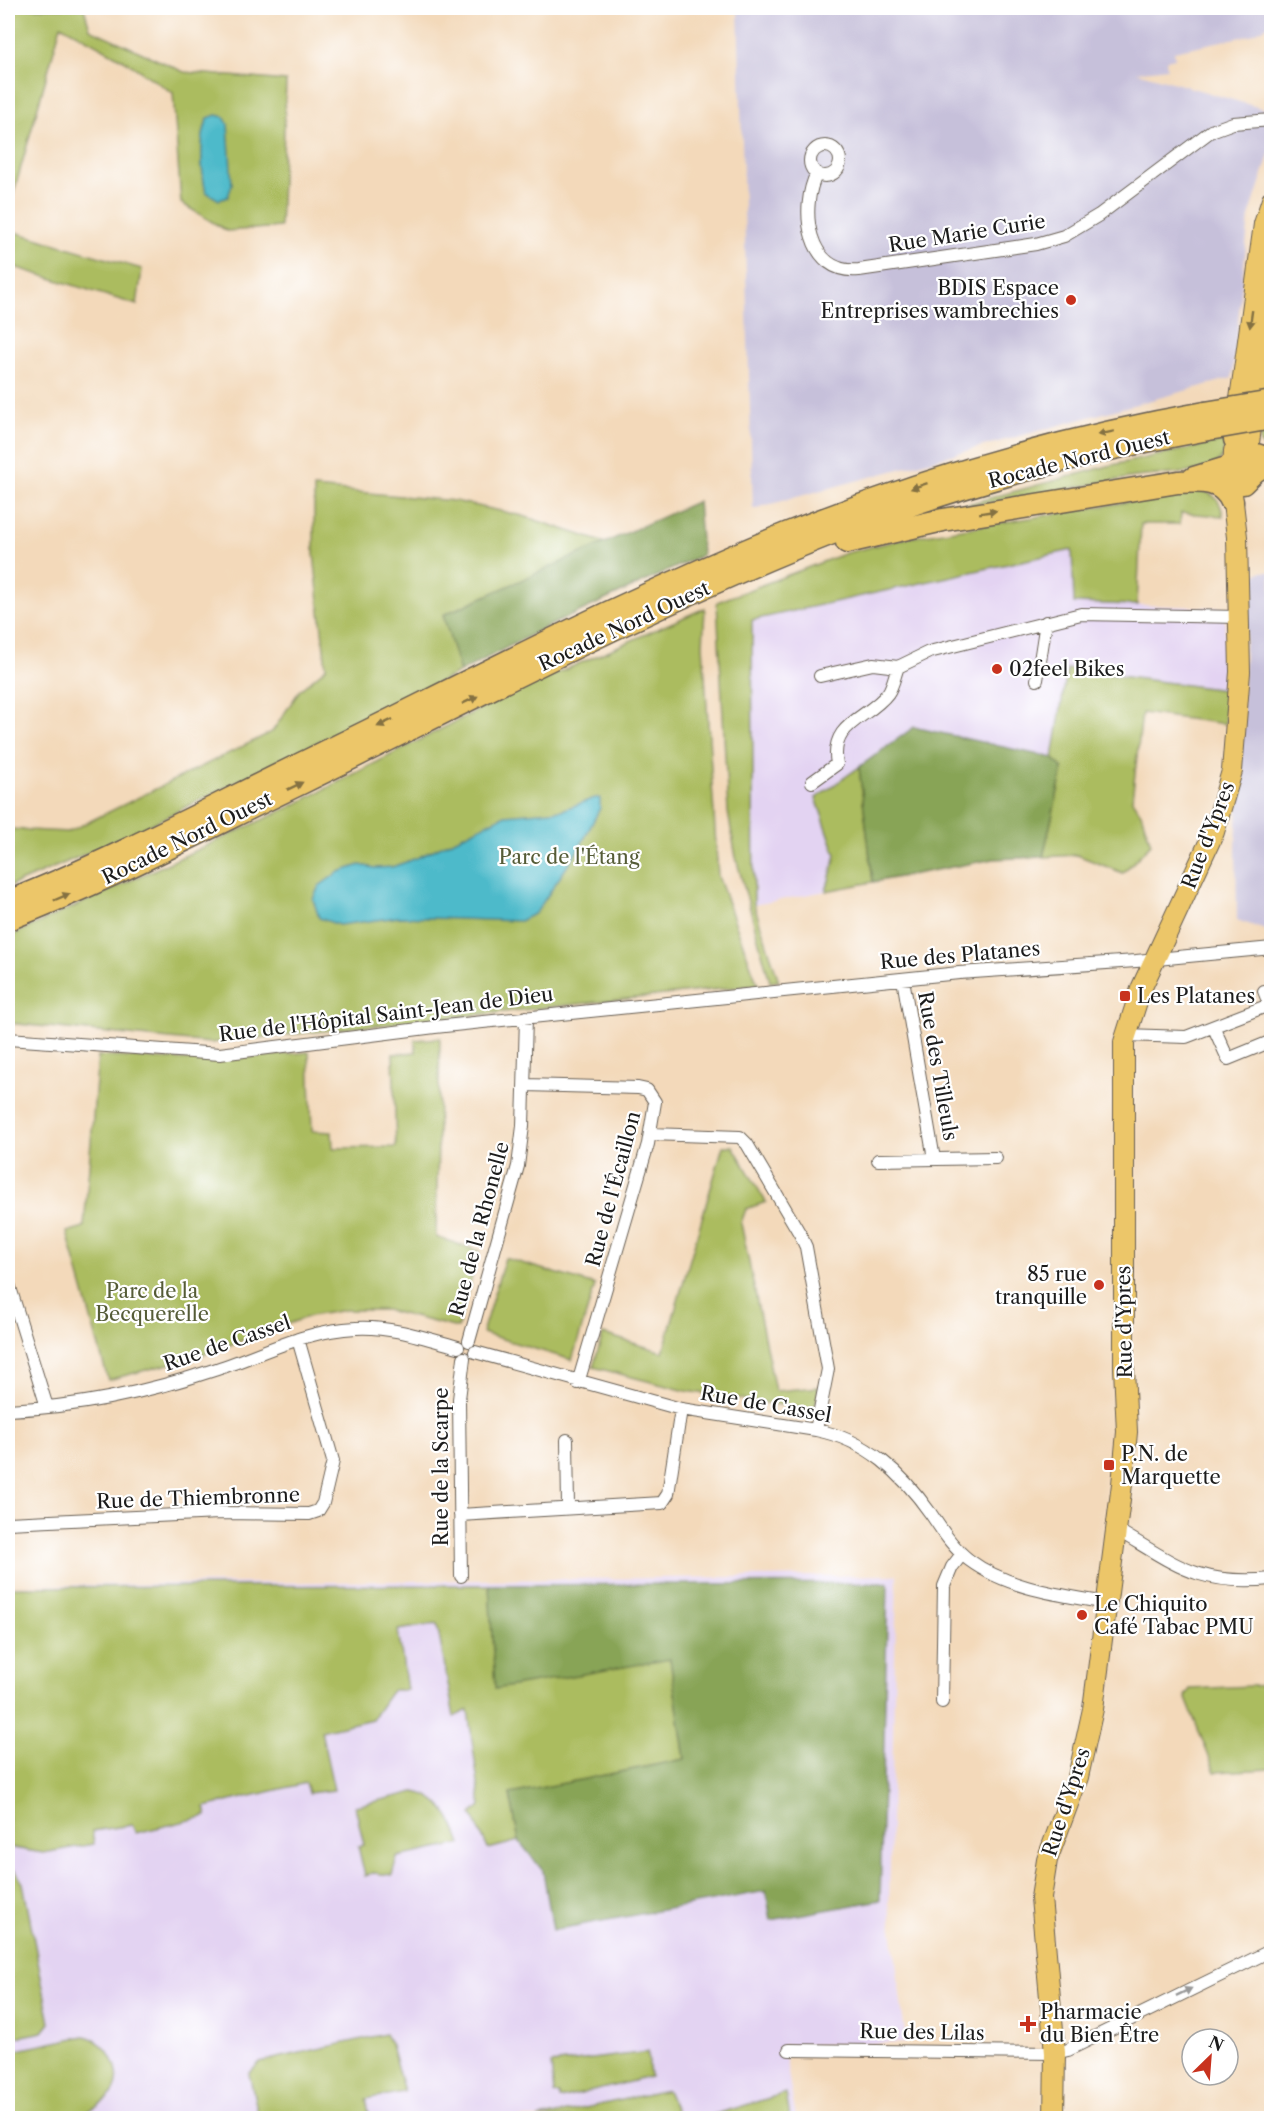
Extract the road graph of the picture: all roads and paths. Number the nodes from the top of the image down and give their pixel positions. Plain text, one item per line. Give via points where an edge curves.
1 (1272, 120) edge
2 (1247, 122) junction
3 (1272, 124) edge
4 (817, 173) dead end
5 (1272, 200) edge
6 (1272, 279) edge
7 (1272, 402) edge
8 (1272, 418) edge
9 (1204, 421) junction
10 (1272, 461) edge
11 (1240, 466) junction
12 (1178, 482) junction
13 (741, 566) junction
14 (685, 588) junction
15 (1240, 617) junction
16 (1046, 622) junction
17 (898, 667) junction
18 (820, 675) dead end
19 (1037, 680) dead end
20 (812, 782) dead end
21 (8, 902) edge
22 (8, 919) edge
23 (1272, 948) edge
24 (1155, 960) junction
25 (903, 979) junction
26 (1264, 991) dead end
27 (769, 993) joint
28 (1270, 1008) edge
29 (526, 1017) junction
30 (1214, 1028) junction
31 (1125, 1035) junction
32 (8, 1039) edge
33 (1272, 1041) edge
34 (525, 1085) junction
35 (650, 1134) junction
36 (996, 1158) dead end
37 (878, 1160) dead end
38 (934, 1160) junction
39 (8, 1281) edge
40 (298, 1339) junction
41 (466, 1350) junction
42 (578, 1383) junction
43 (46, 1407) junction
44 (681, 1409) junction
45 (8, 1410) edge
46 (816, 1430) junction
47 (567, 1440) dead end
48 (568, 1507) junction
49 (460, 1515) junction
50 (8, 1523) edge
51 (1117, 1530) junction
52 (962, 1554) junction
53 (461, 1576) dead end
54 (1272, 1579) edge
55 (1107, 1604) junction
56 (942, 1702) dead end
57 (1272, 1950) edge
58 (789, 2050) dead end
59 (1055, 2053) junction
60 (1054, 2118) edge

1 - 2 street, Rue Marie Curie
2 - 3 street, Rue Marie Curie
2 - 4 street, Rue Marie Curie via 1225,125 1203,135 1099,215 1064,236 1036,244 859,270 834,265 815,244 807,205
5 -> 11 main road, Rue d'Ypres via 1264,224
6 - 11 main road, Rue d'Ypres
7 - 9 highway, Rocade Nord Ouest, bridge
8 - 9 highway, Rocade Nord Ouest, bridge
9 - 13 highway, Rocade Nord Ouest via 1077,440 938,479 853,508
10 - 11 highway
10 - 11 highway via 1255,471
11 - 12 highway
11 - 12 highway via 1226,491 1216,484
11 - 15 main road, Rue d'Ypres
13 -> 12 highway via 943,519
13 - 14 highway, Rocade Nord Ouest
14 -> 21 highway, Rocade Nord Ouest
22 -> 14 highway, Rocade Nord Ouest via 133,864
15 - 16 street via 1081,614
15 - 24 main road, Rue d'Ypres via 1240,692 1230,780 1214,832
16 - 17 street via 929,652
16 - 19 street
17 - 18 street via 873,664
17 - 20 street via 888,693 844,726 835,754 837,764
23 - 24 street, Rue des Platanes
24 - 25 street, Rue des Platanes
24 - 31 main road, Rue d'Ypres
25 - 27 street, Rue des Platanes
25 - 38 street, Rue des Tilleuls
26 - 28 street
27 - 29 street, Rue de l'Hôpital Saint-Jean de Dieu
28 - 30 street
29 - 32 street, Rue de l'Hôpital Saint-Jean de Dieu via 220,1054
29 - 34 street, Rue de la Rhonelle
30 - 31 street via 1178,1038
30 - 33 street via 1227,1059
31 - 51 main road, Rue d'Ypres via 1127,1432
34 - 35 street, Rue de l'Écaillon via 647,1090 655,1102
34 - 41 street, Rue de la Rhonelle via 523,1138 516,1180
35 - 42 street, Rue de l'Écaillon
35 - 46 street via 740,1137 800,1234 806,1247 828,1369
36 - 38 street, Rue des Tilleuls
37 - 38 street, Rue des Tilleuls
39 - 43 street
40 - 41 street, Rue de Cassel via 322,1332 370,1328 402,1332
40 - 43 street, Rue de Cassel via 164,1385
40 - 50 street, Rue de Thiembronne via 333,1461 318,1511
41 - 42 street, Rue de Cassel
41 - 49 street, Rue de la Scarpe via 459,1391
42 - 44 street, Rue de Cassel
43 - 45 street, Rue de Cassel
44 - 46 street, Rue de Cassel
44 - 48 street via 666,1500 651,1506
46 - 52 street, Rue de Cassel via 866,1449 891,1466
47 - 48 street
48 - 49 street
49 - 53 street, Rue de la Scarpe
51 - 54 street via 1181,1568 1206,1578
51 - 55 main road, Rue d'Ypres
52 - 55 street, Rue de Cassel via 989,1572 1035,1590
52 - 56 street via 944,1586
55 - 59 main road, Rue d'Ypres via 1087,1739 1078,1777 1051,1846 1042,1886 1041,1913
59 -> 57 street
58 - 59 street, Rue des Lilas
59 - 60 main road, Rue d'Ypres

